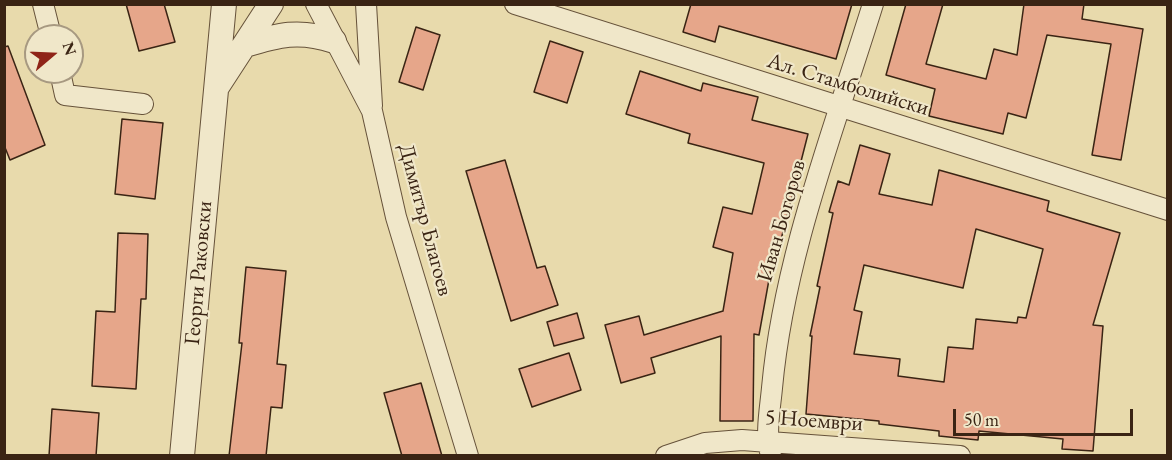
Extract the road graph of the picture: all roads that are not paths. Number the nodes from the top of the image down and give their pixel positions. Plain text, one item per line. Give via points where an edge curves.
1 (44, 4) edge
2 (224, 4) edge
3 (271, 4) edge
4 (316, 4) edge
5 (366, 4) edge
6 (515, 4) edge
7 (873, 4) edge
8 (48, 24) edge
9 (334, 41) junction
10 (245, 45) junction
11 (63, 84) edge
12 (214, 91) junction
13 (143, 104) dead end
14 (841, 108) junction
15 (372, 111) junction
16 (1167, 210) edge
17 (769, 448) edge
18 (182, 456) edge
19 (468, 456) edge
20 (666, 456) edge
21 (960, 456) edge

1 - 8 street
2 - 12 street, Георги Раковски
3 - 10 street, Георги Раковски
4 - 9 street, Димитър Благоев
5 - 15 street
6 - 14 street, Ал. Стамболийски
7 - 14 street, Иван Богоров
9 - 10 street via 314,34 283,33
9 - 15 street, Димитър Благоев
10 - 12 street, Георги Раковски
11 - 13 street via 65,94
12 - 18 street, Георги Раковски
14 - 16 street, Ал. Стамболийски
14 - 17 street, Иван Богоров via 789,276 774,361
15 - 19 street, Димитър Благоев via 396,217
17 - 20 street, 5 Ноември via 705,443
17 - 21 street, 5 Ноември

